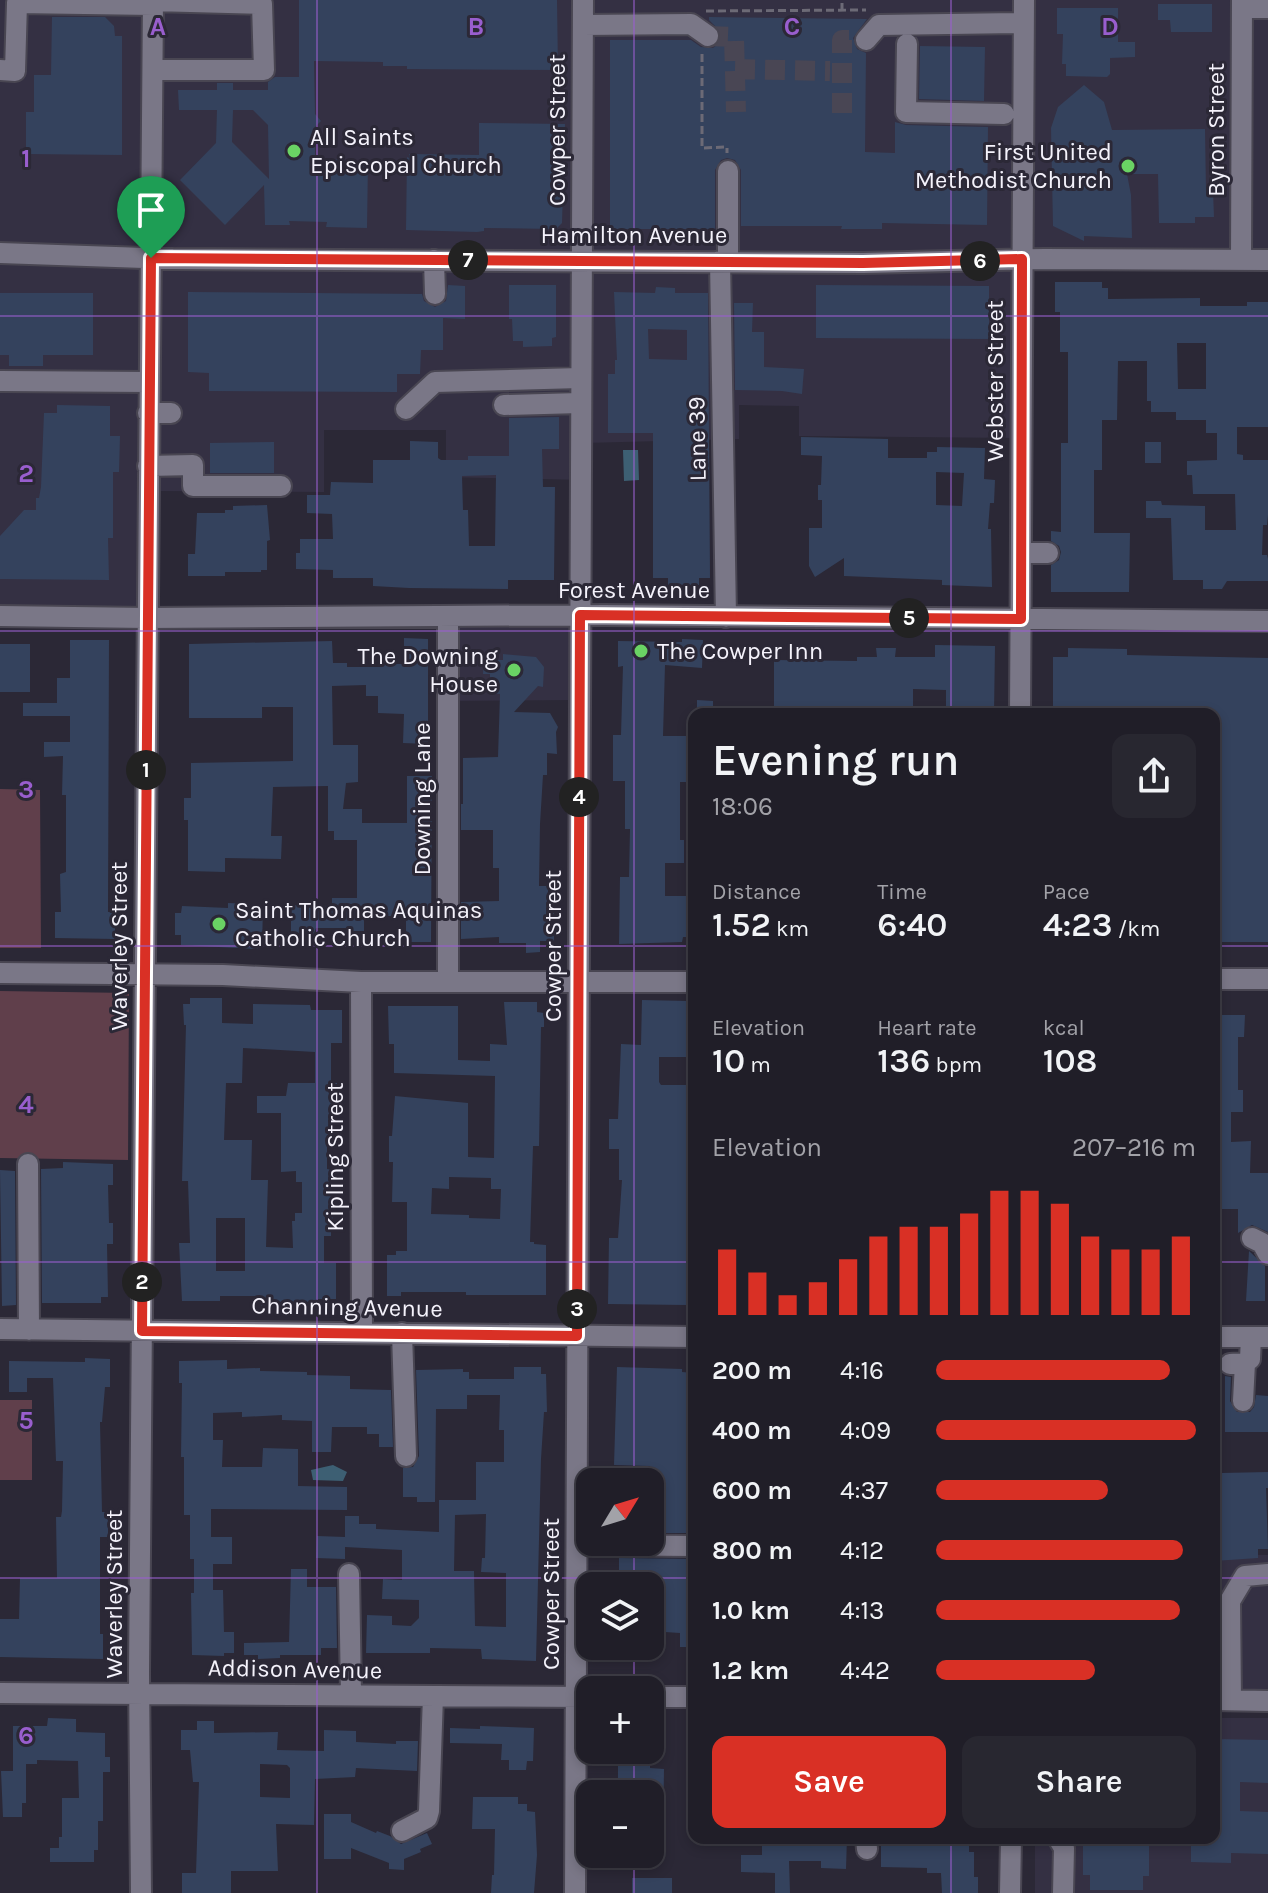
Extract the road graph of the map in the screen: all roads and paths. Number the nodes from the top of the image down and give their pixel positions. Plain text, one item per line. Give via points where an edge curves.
1 (583, 0) edge
2 (721, 0) edge
3 (842, 0) edge
4 (1024, 0) edge
5 (153, 2) edge
6 (1242, 4) edge
7 (1268, 8) edge
8 (721, 10) junction
9 (842, 11) junction
10 (1023, 23) junction
11 (583, 25) junction
12 (701, 31) junction
13 (872, 32) joint
14 (907, 44) dead end
15 (0, 70) edge
16 (153, 70) junction
17 (1004, 114) dead end
18 (727, 147) dead end
19 (728, 171) dead end
20 (5, 257) edge
21 (151, 258) junction
22 (1022, 259) junction
23 (429, 260) junction
24 (1241, 260) junction
25 (1268, 260) edge
26 (582, 261) junction
27 (724, 261) junction
28 (429, 294) dead end
29 (0, 381) edge
30 (149, 382) junction
31 (519, 389) dead end
32 (580, 390) junction
33 (504, 405) dead end
34 (406, 409) dead end
35 (148, 413) junction
36 (171, 413) dead end
37 (148, 466) junction
38 (281, 486) dead end
39 (1021, 553) junction
40 (1048, 553) dead end
41 (580, 615) junction
42 (0, 616) edge
43 (448, 616) junction
44 (726, 617) junction
45 (147, 618) junction
46 (1021, 619) junction
47 (1268, 621) edge
48 (1020, 708) edge
49 (0, 973) edge
50 (145, 974) junction
51 (1220, 979) edge
52 (1268, 979) edge
53 (361, 982) junction
54 (448, 982) junction
55 (688, 982) edge
56 (579, 983) junction
57 (28, 1164) dead end
58 (1252, 1238) dead end
59 (1268, 1254) edge
60 (0, 1329) edge
61 (29, 1330) junction
62 (142, 1331) junction
63 (362, 1332) junction
64 (402, 1333) junction
65 (577, 1336) junction
66 (688, 1337) edge
67 (1220, 1337) edge
68 (1260, 1337) edge
69 (1243, 1401) dead end
70 (406, 1456) dead end
71 (577, 1468) edge
72 (664, 1546) edge
73 (688, 1546) edge
74 (578, 1556) edge
75 (349, 1574) dead end
76 (1268, 1574) edge
77 (583, 1676) edge
78 (0, 1693) edge
79 (139, 1693) junction
80 (351, 1695) junction
81 (433, 1696) junction
82 (576, 1697) edge
83 (664, 1697) edge
84 (688, 1697) edge
85 (1223, 1700) edge
86 (1268, 1701) edge
87 (581, 1764) edge
88 (402, 1831) dead end
89 (1011, 1844) edge
90 (1062, 1844) edge
91 (141, 1893) edge
92 (575, 1893) edge
93 (1010, 1893) edge
94 (1063, 1893) edge

1 - 11 street, Cowper Street
2 - 8 path
3 - 9 path
4 - 10 street, Webster Street
5 - 15 street via 17,3 15,71
5 - 16 street, Waverley Street
5 - 16 street via 262,4 264,70
6 - 7 street
6 - 24 street, Byron Street via 1234,65
8 - 9 path
8 - 12 path via 708,10
9 - 13 path via 870,10
10 - 13 street
10 - 22 street, Webster Street
11 - 12 street
11 - 26 street, Cowper Street
12 - 18 path via 702,148
14 - 17 street via 906,112
16 - 21 street, Waverley Street
19 - 27 street, Lane 39
20 - 21 street, Hamilton Avenue
21 - 23 street, Hamilton Avenue
21 - 30 street, Waverley Street
22 - 24 street, Hamilton Avenue
22 - 27 street, Hamilton Avenue via 790,269
22 - 39 street, Webster Street
23 - 26 street, Hamilton Avenue
23 - 28 street
24 - 25 street, Hamilton Avenue
26 - 27 street, Hamilton Avenue
26 - 32 street, Cowper Street
27 - 44 street, Lane 39
29 - 30 street
30 - 35 street, Waverley Street
31 - 32 street
32 - 33 street
32 - 34 street via 435,382
32 - 41 street, Cowper Street
35 - 36 street
35 - 37 street, Waverley Street
37 - 38 street via 193,465 193,486
37 - 45 street, Waverley Street
39 - 40 street
39 - 46 street, Webster Street
41 - 43 street, Forest Avenue
41 - 44 street, Forest Avenue
41 - 56 street, Cowper Street
42 - 45 street, Forest Avenue
43 - 45 street, Forest Avenue
43 - 54 street, Downing Lane
44 - 46 street, Forest Avenue
45 - 50 street, Waverley Street
46 - 47 street, Forest Avenue
46 - 48 street, Webster Street
49 - 50 street
50 - 53 street
50 - 62 street, Waverley Street
51 - 52 street
53 - 54 street
53 - 63 street, Kipling Street
54 - 56 street
55 - 56 street
56 - 65 street, Cowper Street
57 - 61 street
58 - 59 street
60 - 61 street, Channing Avenue
61 - 62 street, Channing Avenue
62 - 63 street, Channing Avenue
62 - 79 street, Waverley Street
63 - 64 street, Channing Avenue
64 - 65 street, Channing Avenue
64 - 70 street
65 - 66 street, Channing Avenue
65 - 71 street, Cowper Street
67 - 68 street
68 - 69 street via 1250,1359 1238,1364
72 - 73 street
74 - 77 street, Cowper Street
75 - 80 street
76 - 85 street via 1245,1576 1230,1601
78 - 79 street, Addison Avenue
79 - 80 street, Addison Avenue
79 - 91 street, Waverley Street
80 - 81 street, Addison Avenue
81 - 82 street, Addison Avenue
81 - 88 street via 429,1811 427,1818
83 - 84 street
85 - 86 street
87 - 92 street, Cowper Street
89 - 93 street
90 - 94 street

